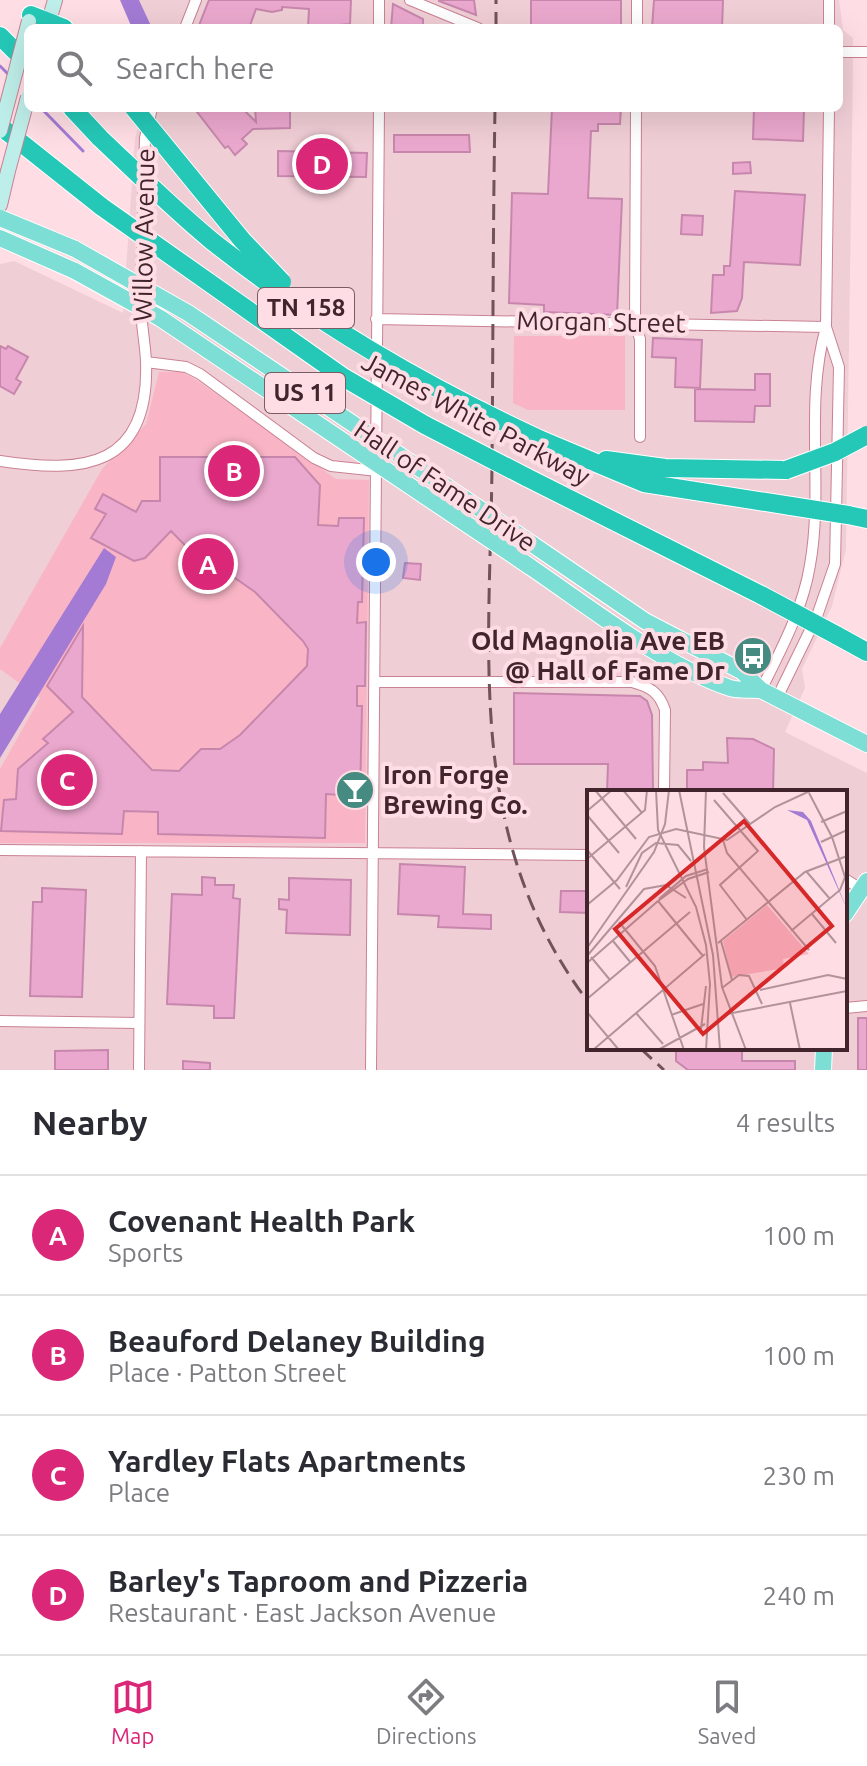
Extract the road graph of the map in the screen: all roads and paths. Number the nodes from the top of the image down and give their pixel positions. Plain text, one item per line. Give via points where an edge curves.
1 (55, 0) edge
2 (196, 0) edge
3 (379, 0) edge
4 (410, 0) edge
5 (637, 0) edge
6 (829, 0) edge
7 (31, 12) edge
8 (50, 24) edge
9 (53, 24) edge
10 (187, 24) edge
11 (379, 24) edge
12 (468, 24) edge
13 (637, 24) edge
14 (829, 24) edge
15 (0, 36) edge
16 (24, 38) edge
17 (843, 52) edge
18 (867, 52) edge
19 (24, 60) edge
20 (24, 112) edge
21 (76, 112) edge
22 (137, 112) edge
23 (151, 112) edge
24 (379, 112) edge
25 (636, 112) edge
26 (829, 112) edge
27 (0, 128) edge
28 (0, 205) edge
29 (0, 218) edge
30 (0, 238) edge
31 (309, 310) junction
32 (376, 319) junction
33 (635, 323) junction
34 (826, 327) junction
35 (146, 362) junction
36 (867, 435) edge
37 (640, 437) dead end
38 (582, 456) junction
39 (0, 461) edge
40 (378, 471) junction
41 (867, 519) edge
42 (836, 635) junction
43 (867, 645) edge
44 (867, 652) edge
45 (375, 682) junction
46 (761, 690) junction
47 (777, 698) junction
48 (867, 744) edge
49 (664, 790) edge
50 (0, 850) edge
51 (141, 851) junction
52 (374, 854) junction
53 (587, 855) edge
54 (864, 885) edge
55 (847, 911) edge
56 (867, 1006) edge
57 (847, 1008) edge
58 (0, 1021) edge
59 (139, 1023) junction
60 (824, 1050) edge
61 (139, 1070) edge
62 (371, 1070) edge
63 (823, 1070) edge

1 - 9 main road
2 - 10 street
3 - 11 street
4 - 12 street
5 - 13 street
6 - 14 street
7 - 8 highway
15 - 19 highway
16 - 27 main road, bridge
17 - 18 street
20 - 28 main road, bridge
21 - 31 highway, James White Parkway / TN 158, bridge via 211,240
22 - 31 highway, bridge via 242,240
23 - 35 street, Willow Avenue via 145,138 141,308
24 - 32 street
25 - 33 street
26 - 34 street
27 - 42 highway, James White Parkway / TN 158, bridge via 102,207 343,377 425,425
29 - 46 main road, Hall of Fame Drive / US 11, bridge via 75,249 188,313 645,621 743,672
30 - 46 main road, Hall of Fame Drive / US 11, bridge via 75,271 160,318 635,637 732,689
31 - 38 highway, James White Parkway / TN 158, bridge via 418,380
32 - 33 street, Morgan Street
32 - 40 street
33 - 34 street, Morgan Street
33 - 37 street via 640,339
34 - 46 street via 817,360 811,563 801,604
34 - 47 street via 839,367 835,564 817,616
35 - 39 street, Willow Avenue via 139,420 114,451 97,462 51,469
35 - 40 street via 193,370 331,466
36 - 38 highway, bridge via 786,470 665,468
38 - 41 highway, bridge via 644,483
40 - 45 street
42 - 43 highway
42 - 44 highway
45 - 49 street via 632,682 656,692 665,710
45 - 52 street
46 - 47 main road, Hall of Fame Drive / US 11
47 - 48 main road, Hall of Fame Drive / US 11
50 - 51 street
51 - 52 street
51 - 59 street
52 - 53 street
52 - 62 street
54 - 55 main road
56 - 57 street
58 - 59 street
59 - 61 street
60 - 63 main road

